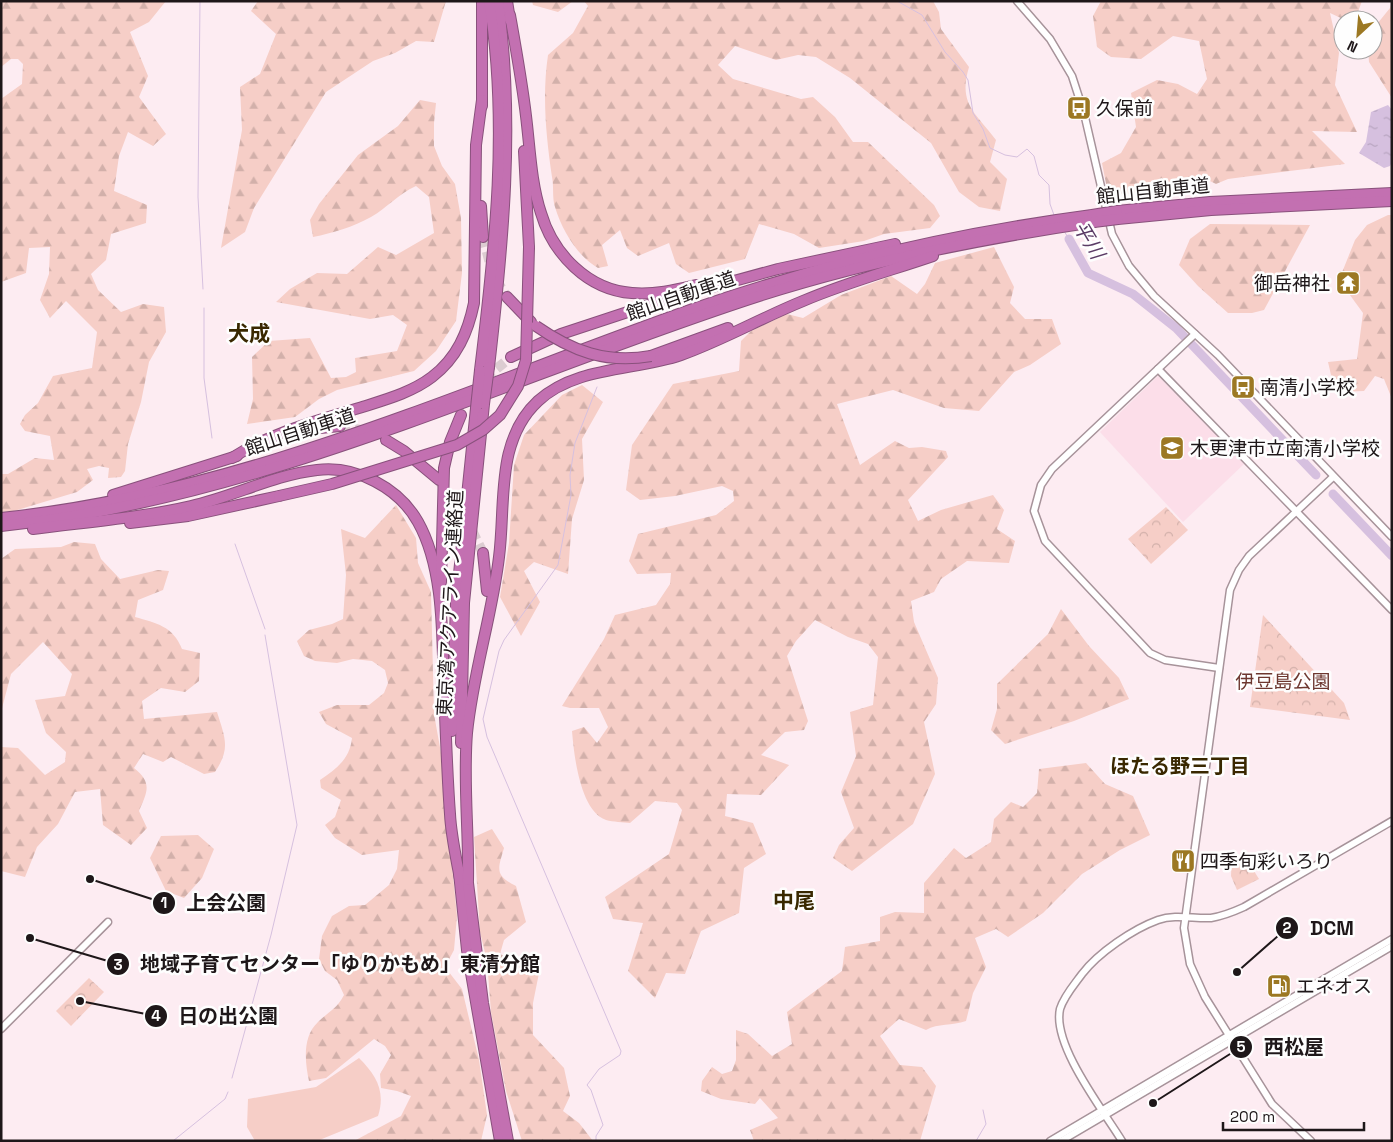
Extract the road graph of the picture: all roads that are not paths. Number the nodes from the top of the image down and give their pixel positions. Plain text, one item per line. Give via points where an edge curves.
1 (482, 1) edge
2 (489, 1) edge
3 (498, 1) edge
4 (507, 1) edge
5 (1016, 1) edge
6 (510, 15) junction
7 (482, 100) junction
8 (1392, 193) edge
9 (1392, 201) edge
10 (1118, 215) junction
11 (483, 237) tunnel mouth
12 (973, 238) junction
13 (750, 277) junction
14 (841, 285) junction
15 (507, 297) tunnel mouth
16 (1193, 336) junction
17 (511, 357) tunnel mouth
18 (485, 368) junction
19 (1158, 369) junction
20 (461, 414) dead end
21 (340, 426) tunnel mouth
22 (386, 440) dead end
23 (232, 458) junction
24 (439, 480) tunnel mouth
25 (1330, 480) junction
26 (67, 509) junction
27 (1297, 512) junction
28 (1, 518) edge
29 (1, 526) edge
30 (55, 526) junction
31 (1, 533) edge
32 (1392, 537) edge
33 (483, 553) tunnel mouth
34 (1392, 610) edge
35 (441, 625) junction
36 (484, 632) junction
37 (1219, 668) junction
38 (1392, 821) edge
39 (464, 879) junction
40 (1185, 918) junction
41 (108, 922) dead end
42 (1392, 939) edge
43 (1392, 946) edge
44 (1, 1030) edge
45 (1230, 1038) junction
46 (1104, 1112) junction
47 (500, 1141) edge
48 (508, 1141) edge
49 (1050, 1141) edge
50 (1061, 1141) edge
51 (1122, 1141) edge
52 (1311, 1141) edge

1 - 7 highway
2 - 18 highway via 497,74 499,152
3 - 18 highway via 505,73 507,153 501,256
4 - 6 highway
5 - 16 street via 1050,39 1072,76 1116,246 1144,285
6 - 13 highway via 540,213 553,243 564,258 592,280 631,293 655,293 743,275
6 - 30 highway, bridge via 525,157 529,247 526,360 518,386 495,420 457,446 332,484 156,521
7 - 11 highway
7 - 23 highway via 476,145 474,302 460,346 441,370 413,388 294,429 243,450
8 - 10 highway, 館山自動車道 via 1229,201
9 - 10 highway, 館山自動車道
10 - 12 highway, 館山自動車道, bridge
12 - 13 highway via 907,241
12 - 14 highway
12 - 26 highway, 館山自動車道 via 868,257 757,288 380,424 248,468 174,488
12 - 29 highway, 館山自動車道 via 760,296 250,475 138,504
13 - 17 highway via 661,301 562,334
14 - 15 highway, bridge via 800,298 702,340 651,356 619,359 583,353 536,326
14 - 36 highway via 713,343 651,364 579,377 560,385 539,400 518,427 506,460 499,558
16 - 19 street
16 - 25 street via 1243,381
18 - 39 highway, 東京湾アクアライン連絡道, bridge via 464,604 459,819
19 - 27 street
19 - 37 street via 1052,469 1041,485 1034,511 1040,530 1053,551 1150,653 1165,660
20 - 35 highway via 444,468
21 - 23 highway via 302,433
22 - 24 highway
23 - 26 highway
25 - 27 street
25 - 32 street
26 - 28 highway, 館山自動車道
27 - 34 street
27 - 37 street via 1249,556 1239,570 1228,600
30 - 31 highway
30 - 35 highway via 118,520 192,506 317,470 352,473 384,486 418,521 428,543
33 - 36 highway via 488,583
35 - 39 highway via 450,815
36 - 39 highway via 467,735
37 - 40 street
38 - 40 street via 1244,907 1218,917
39 - 47 highway via 467,950
39 - 48 highway
40 - 45 street via 1186,944 1195,978
40 - 46 street via 1166,918 1150,924 1097,956 1063,1001 1059,1025 1063,1040
41 - 44 street
42 - 45 street
43 - 45 street
45 - 46 street
45 - 52 street via 1272,1104
46 - 49 street
46 - 50 street
46 - 51 street

